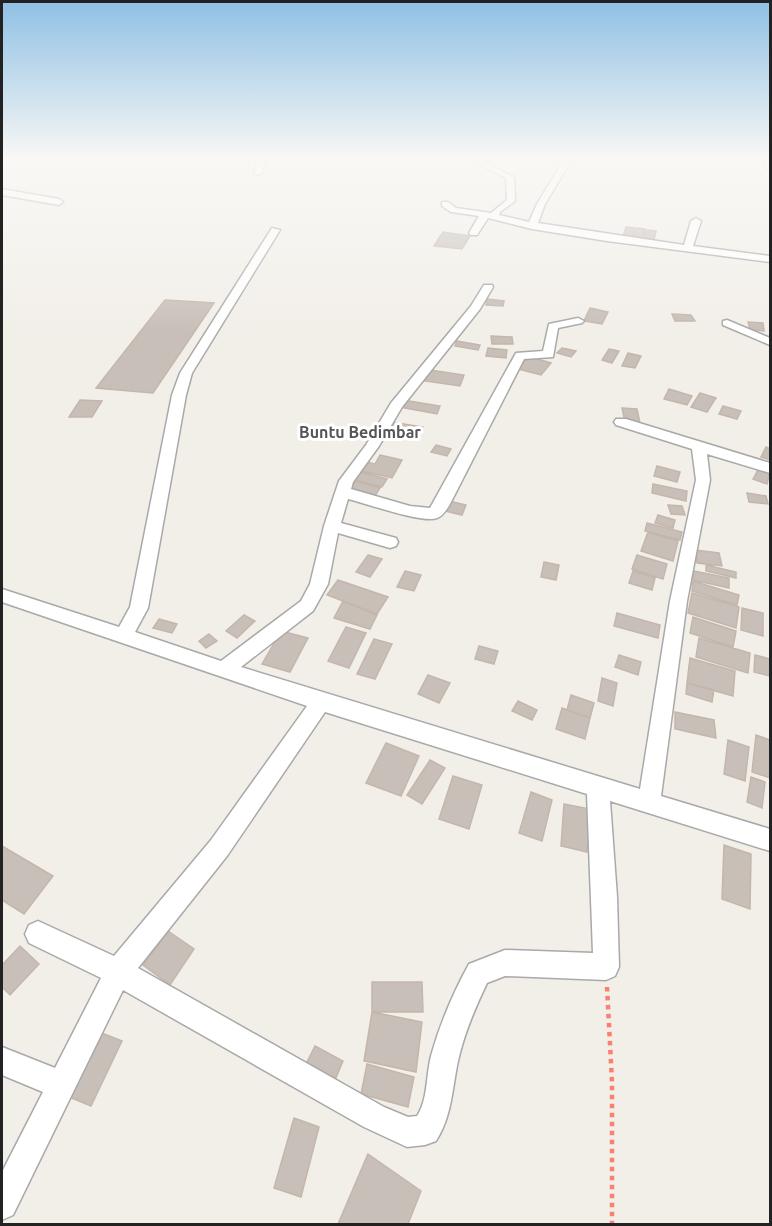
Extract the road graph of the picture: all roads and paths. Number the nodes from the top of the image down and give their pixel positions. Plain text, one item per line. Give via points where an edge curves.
1 (485, 218) edge
2 (497, 218) edge
3 (535, 218) edge
4 (696, 221) dead end
5 (532, 226) junction
6 (275, 230) dead end
7 (474, 233) dead end
8 (688, 248) junction
9 (771, 260) edge
10 (488, 287) dead end
11 (578, 321) dead end
12 (727, 323) dead end
13 (771, 342) edge
14 (621, 422) dead end
15 (699, 447) junction
16 (771, 468) edge
17 (342, 492) junction
18 (332, 526) junction
19 (390, 542) dead end
20 (2, 595) edge
21 (123, 636) junction
22 (224, 669) junction
23 (321, 702) junction
24 (598, 787) junction
25 (648, 803) junction
26 (771, 840) edge
27 (38, 934) dead end
28 (606, 967) junction
29 (118, 972) junction
30 (2, 1061) edge
31 (61, 1085) junction
32 (2, 1204) edge
33 (612, 1224) edge

1 - 7 street
2 - 5 street
3 - 5 street
4 - 8 street
5 - 8 street
6 - 21 street via 186,373 139,608
8 - 9 street
10 - 17 street via 396,406
11 - 17 street via 553,326 549,354 520,356 434,514
12 - 13 street
14 - 15 street
15 - 16 street
15 - 25 street via 703,480 680,591
17 - 18 street
18 - 19 street
18 - 22 street via 319,584 307,606
20 - 21 street
21 - 22 street
22 - 23 street
23 - 24 street
23 - 29 street via 219,848
24 - 25 street
24 - 28 street
25 - 26 street
27 - 29 street
28 - 29 street via 505,963 478,973 452,1033 430,1125 425,1130 407,1132
28 - 33 path via 612,1082
29 - 31 street
30 - 31 street
31 - 32 street

